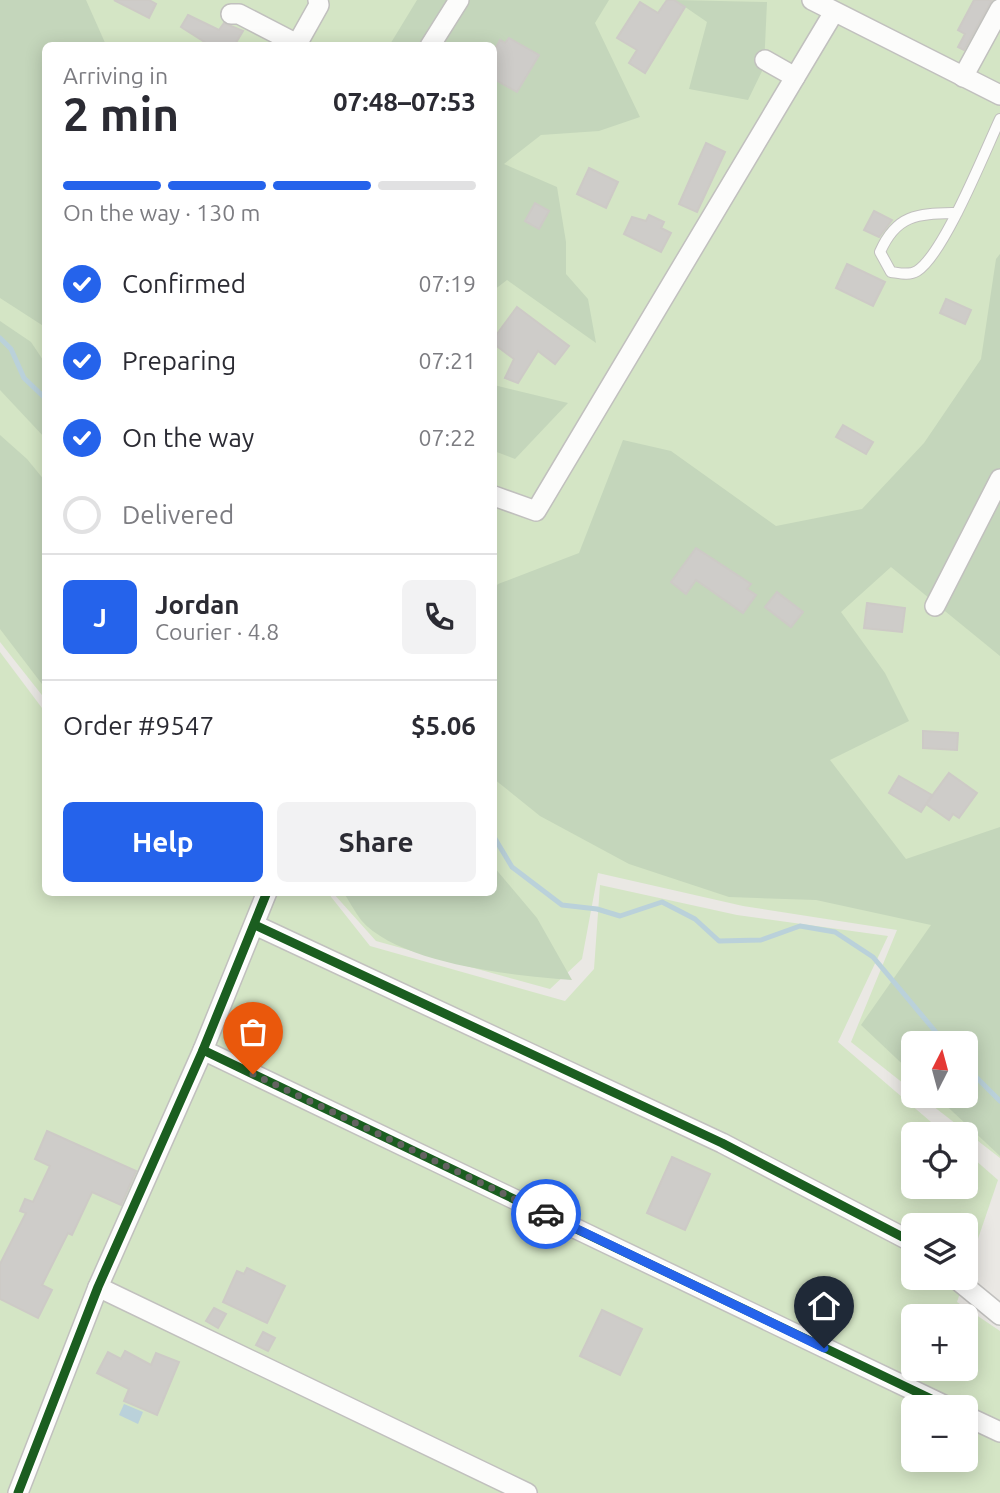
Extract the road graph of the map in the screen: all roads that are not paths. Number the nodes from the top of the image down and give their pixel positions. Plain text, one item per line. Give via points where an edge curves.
1 (318, 0) edge
2 (459, 0) edge
3 (812, 0) edge
4 (1000, 9) edge
5 (834, 12) junction
6 (231, 14) dead end
7 (290, 42) edge
8 (298, 42) edge
9 (433, 42) edge
10 (765, 60) dead end
11 (795, 77) junction
12 (964, 77) junction
13 (1000, 95) edge
14 (1000, 119) edge
15 (957, 213) junction
16 (1000, 479) edge
17 (497, 497) edge
18 (935, 606) dead end
19 (266, 896) edge
20 (255, 925) junction
21 (203, 1050) junction
22 (901, 1235) edge
23 (98, 1287) junction
24 (970, 1290) edge
25 (1000, 1315) edge
26 (923, 1395) edge
27 (978, 1422) edge
28 (1000, 1432) edge
29 (18, 1493) edge
30 (527, 1493) edge

1 - 8 street
2 - 9 street
3 - 5 street
4 - 12 street
5 - 11 street
5 - 12 street
6 - 7 street
10 - 11 street
11 - 17 street via 536,511
12 - 13 street
14 - 15 lane
15 - 15 lane via 923,266 914,274 891,272 880,252 905,219
16 - 18 street
19 - 20 street
20 - 21 street
20 - 22 street via 722,1143
21 - 23 street
21 - 26 street
23 - 29 street
23 - 30 street
24 - 25 street
27 - 28 street

